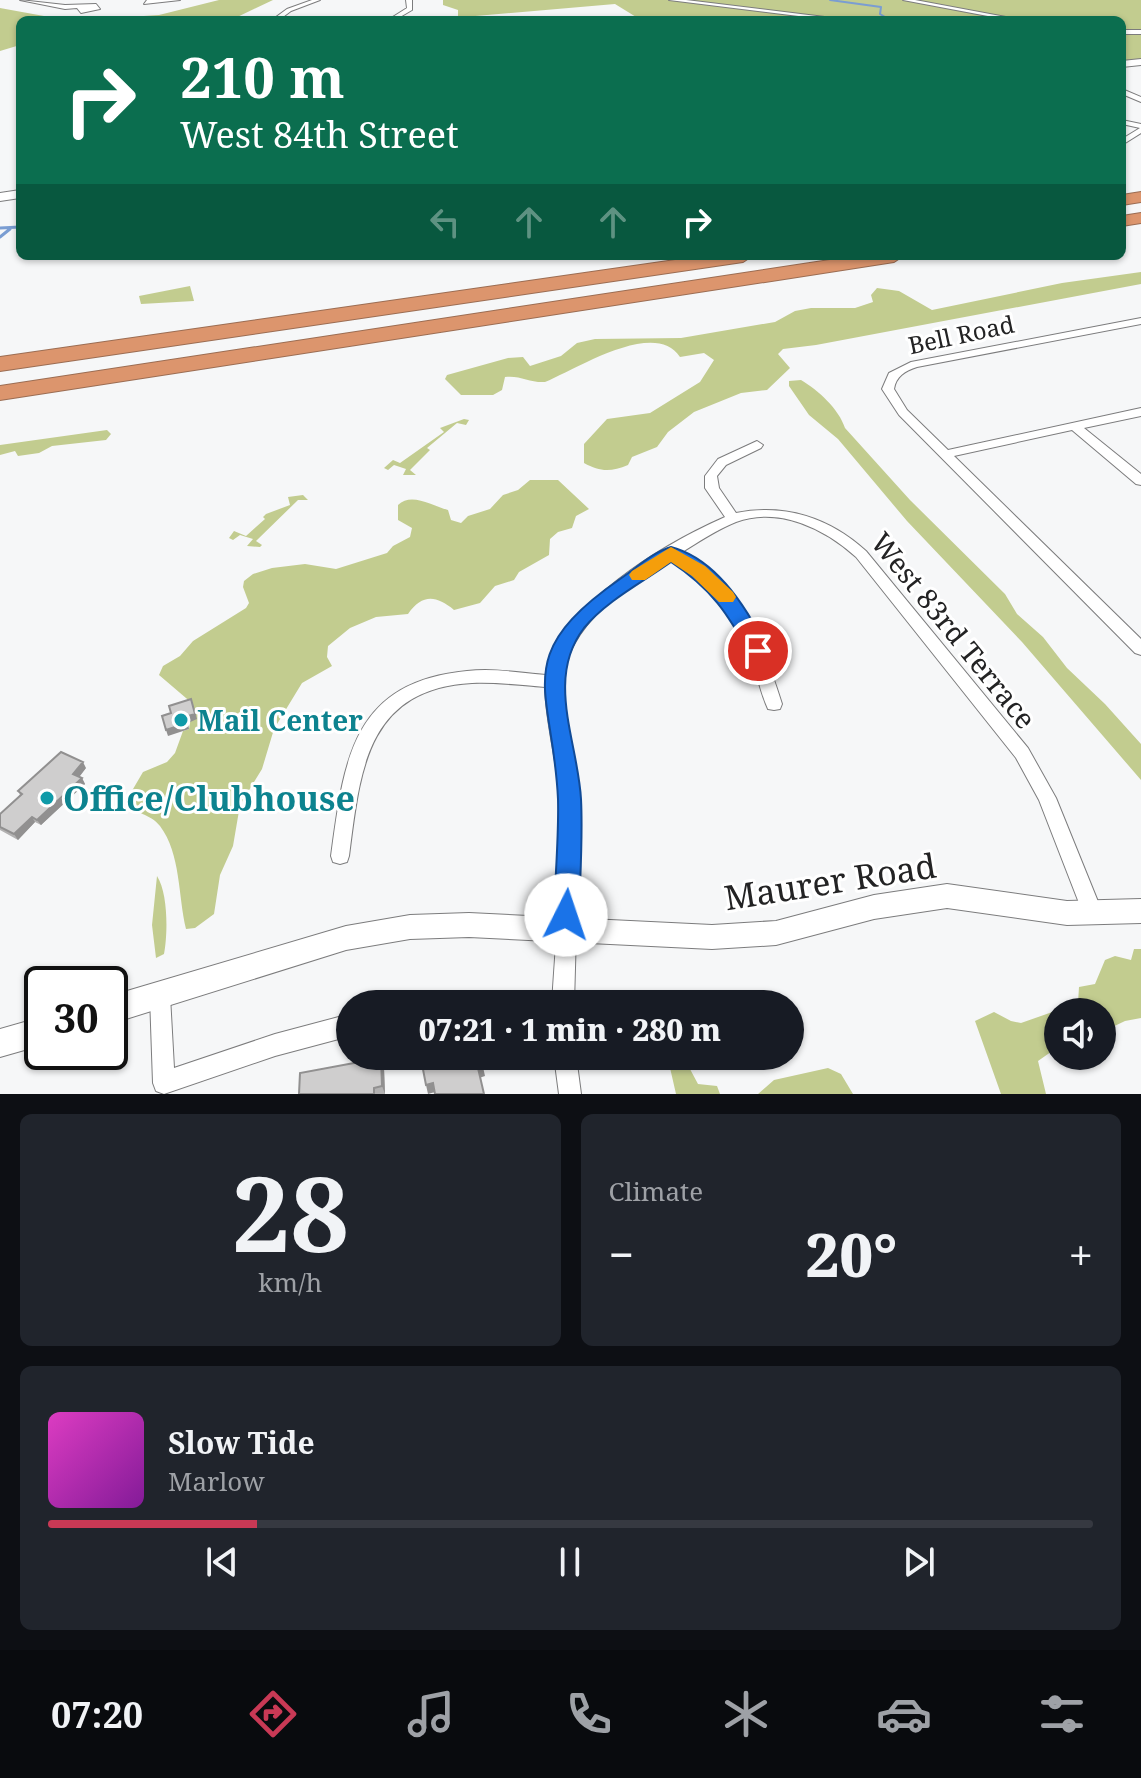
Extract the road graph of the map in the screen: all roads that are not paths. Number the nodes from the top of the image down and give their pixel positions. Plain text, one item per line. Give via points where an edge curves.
1 (23, 0) edge
2 (151, 0) edge
3 (177, 0) edge
4 (317, 0) edge
5 (409, 0) edge
6 (672, 0) edge
7 (906, 0) edge
8 (302, 5) junction
9 (79, 7) dead end
10 (321, 9) dead end
11 (405, 14) junction
12 (421, 15) dead end
13 (279, 16) edge
14 (400, 16) edge
15 (811, 16) edge
16 (996, 16) edge
17 (715, 260) edge
18 (868, 260) edge
19 (1141, 321) edge
20 (0, 364) edge
21 (0, 393) edge
22 (1141, 412) edge
23 (1074, 426) junction
24 (757, 445) dead end
25 (946, 454) junction
26 (1141, 481) edge
27 (733, 518) junction
28 (671, 553) junction
29 (1141, 649) edge
30 (553, 681) junction
31 (774, 704) dead end
32 (340, 856) dead end
33 (1141, 911) edge
34 (1093, 914) junction
35 (565, 932) junction
36 (563, 990) edge
37 (160, 996) junction
38 (128, 1005) edge
39 (336, 1029) edge
40 (24, 1036) edge
41 (0, 1043) edge
42 (567, 1070) edge
43 (570, 1094) edge

1 - 9 street
2 - 3 street via 146,3
4 - 8 street
5 - 11 street via 412,7
6 - 15 street
7 - 16 street
8 - 10 street
8 - 13 street
11 - 12 street
11 - 14 street
17 - 20 highway
18 - 21 highway
19 - 25 street, Bell Road via 896,372 889,394
22 - 23 street
23 - 25 street
23 - 26 street
24 - 27 street via 722,462 711,476 712,488
25 - 29 street
27 - 28 street
27 - 34 street, West 83rd Terrace via 762,514 805,520 833,531 861,554 1034,772
28 - 30 street via 583,617 558,655
28 - 31 street via 711,581 739,614
30 - 32 street via 455,678 395,702 367,731 359,749
30 - 35 street via 569,798
33 - 34 street, Maurer Road
34 - 35 street, Maurer Road via 947,896 874,907 776,933 712,937
35 - 36 street
35 - 37 street, Maurer Road via 439,925 366,933
37 - 38 street, Maurer Road
37 - 39 street via 164,1083
40 - 41 street
42 - 43 street

